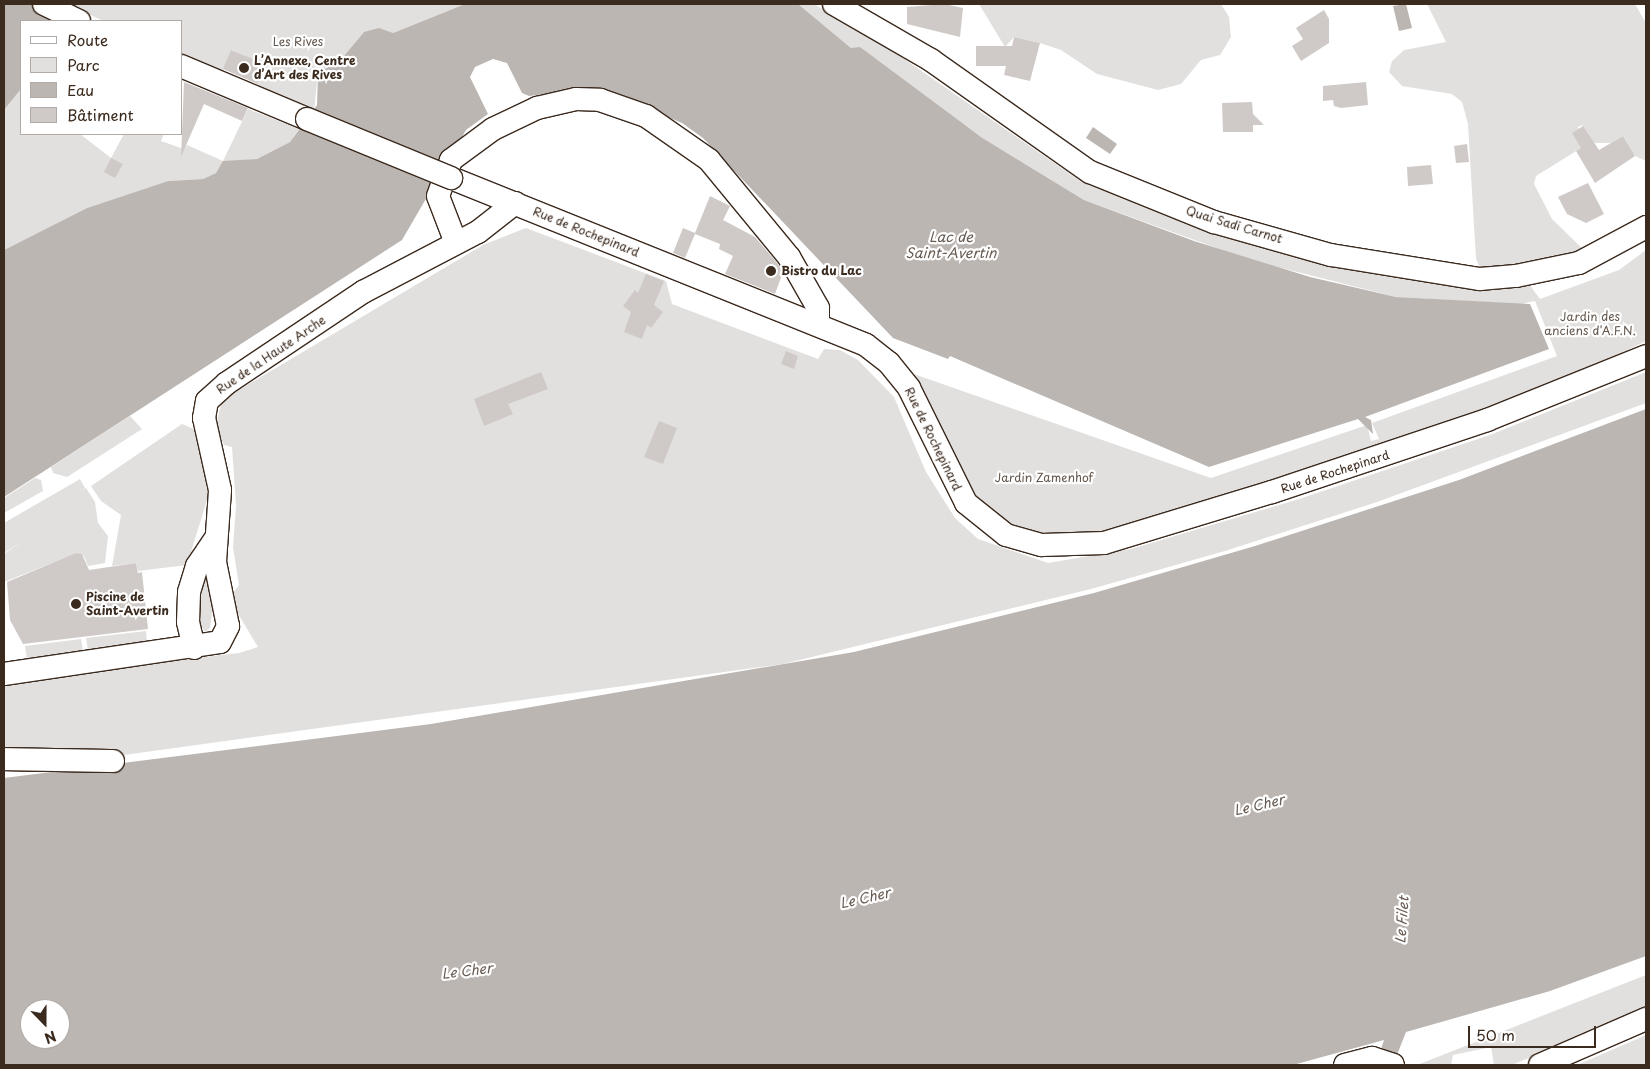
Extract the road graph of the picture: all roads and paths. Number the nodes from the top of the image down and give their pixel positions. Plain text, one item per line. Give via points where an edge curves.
1 (44, 4) edge
2 (834, 4) edge
3 (75, 20) edge
4 (182, 66) edge
5 (515, 204) junction
6 (1646, 227) edge
7 (456, 243) junction
8 (818, 323) junction
9 (1646, 356) edge
10 (216, 538) junction
11 (194, 648) junction
12 (4, 674) edge
13 (4, 759) edge
14 (113, 761) dead end
15 (1646, 1019) edge
16 (1345, 1065) edge
17 (1393, 1065) edge
18 (1540, 1065) edge

1 - 3 street
2 - 6 street, Quai Sadi Carnot via 911,47 1090,172 1214,222 1331,256 1480,278 1516,276 1578,264
4 - 5 street, Rue de Rochepinard, bridge
5 - 7 street, Rue de la Haute Arche via 497,220
5 - 8 street, Rue de Rochepinard
7 - 8 street via 438,196 451,160 493,129 538,108 576,98 600,100 646,116 709,160 789,257 818,308
7 - 10 street, Rue de la Haute Arche via 363,292 215,391 207,401 204,418 220,490
8 - 9 street, Rue de Rochepinard via 866,345 896,370 913,396 956,490 980,517 1019,540 1060,547 1113,540 1318,478 1487,420
10 - 11 street via 197,566 190,592 188,622
10 - 11 street, Rue de la Haute Arche via 218,587 228,626 226,636 215,646
11 - 12 street, Rue de la Haute Arche
13 - 14 street
15 - 18 street
16 - 17 street via 1372,1058

